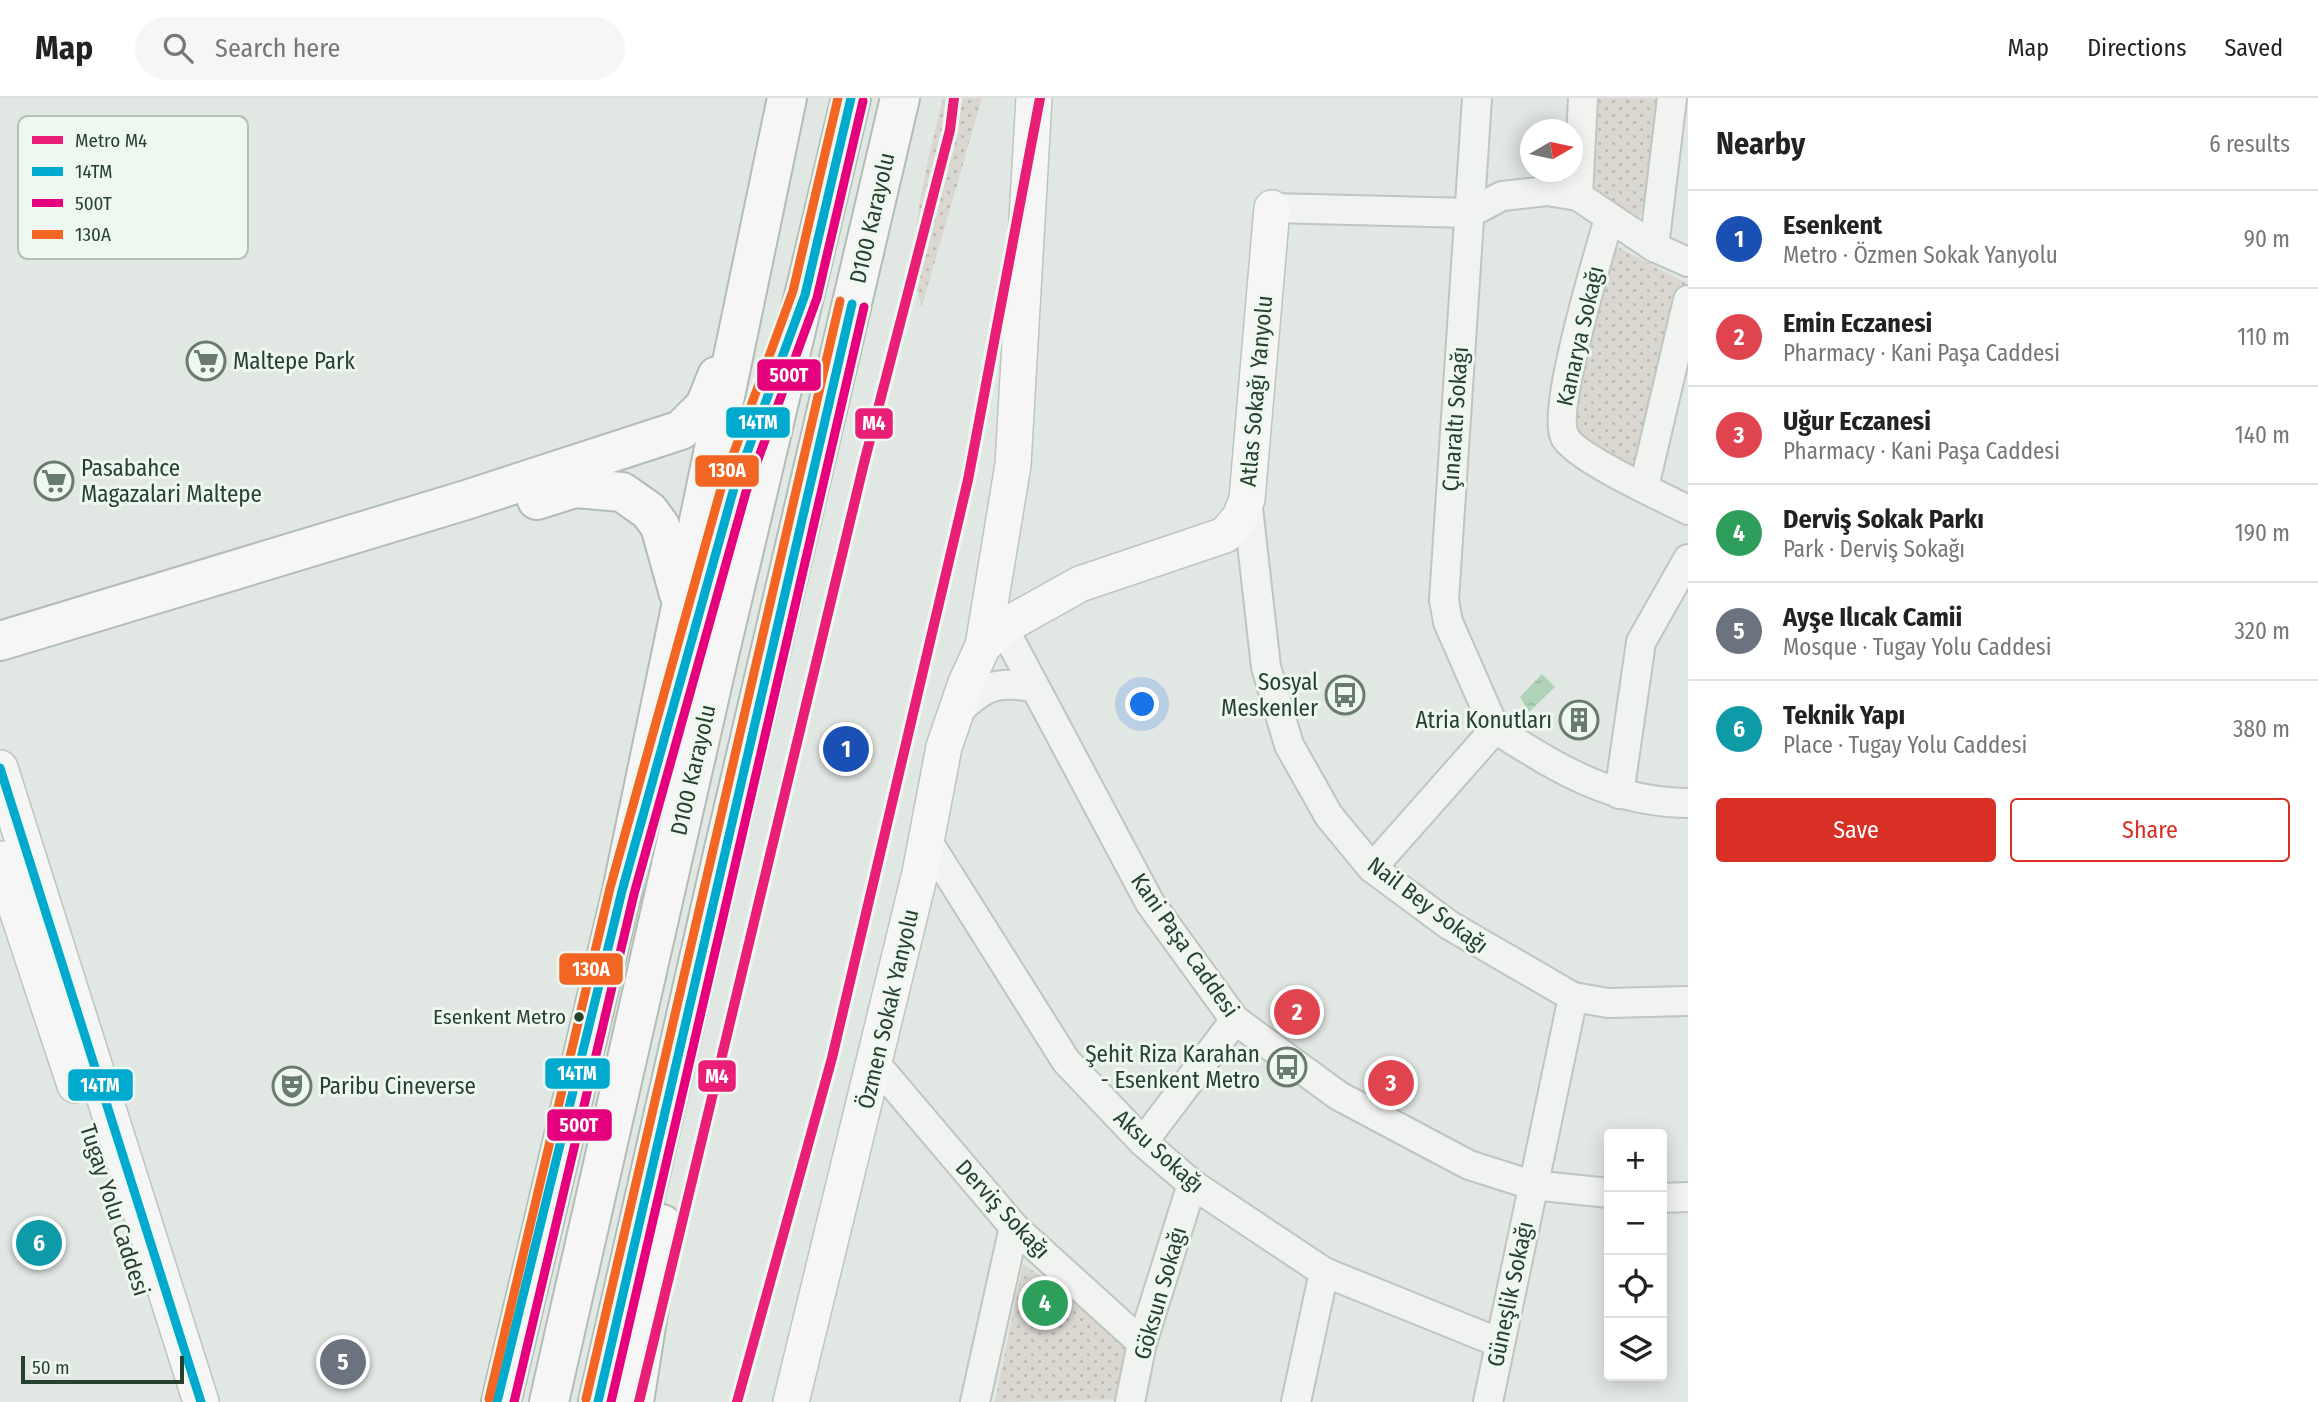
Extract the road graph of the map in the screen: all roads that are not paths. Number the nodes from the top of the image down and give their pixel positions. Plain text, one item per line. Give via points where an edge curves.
1 (787, 98) edge
2 (850, 98) edge
3 (900, 98) edge
4 (1034, 98) edge
5 (1477, 98) edge
6 (1583, 98) edge
7 (1672, 98) edge
8 (1578, 196) junction
9 (1272, 208) joint
10 (1470, 213) junction
11 (1609, 218) junction
12 (1654, 247) junction
13 (1688, 262) edge
14 (805, 295) junction
15 (1688, 300) edge
16 (740, 315) junction
17 (1644, 487) junction
18 (1247, 499) junction
19 (1688, 510) edge
20 (1688, 559) edge
21 (680, 600) junction
22 (993, 637) junction
23 (0, 641) edge
24 (0, 666) edge
25 (1033, 687) junction
26 (954, 715) junction
27 (1495, 729) junction
28 (0, 768) edge
29 (1619, 794) junction
30 (1688, 803) edge
31 (925, 837) junction
32 (0, 859) edge
33 (1372, 868) junction
34 (622, 891) junction
35 (1573, 997) junction
36 (1688, 1001) edge
37 (1235, 1020) junction
38 (680, 1046) junction
39 (875, 1063) junction
40 (1143, 1142) junction
41 (1192, 1184) junction
42 (1532, 1185) junction
43 (1604, 1192) edge
44 (1688, 1197) edge
45 (1667, 1198) edge
46 (1014, 1227) junction
47 (1324, 1272) junction
48 (1142, 1343) junction
49 (1500, 1343) junction
50 (176, 1402) edge
51 (201, 1402) edge
52 (499, 1402) edge
53 (549, 1402) edge
54 (598, 1402) edge
55 (634, 1402) edge
56 (791, 1402) edge
57 (975, 1402) edge
58 (1130, 1402) edge
59 (1296, 1402) edge
60 (1488, 1402) edge

1 - 16 highway
2 - 14 highway, D100 Karayolu
3 - 38 highway, D100 Karayolu
4 - 22 main road, Özmen Sokak Yanyolu via 1013,465
5 - 10 street, Çınaraltı Sokağı
6 - 8 street
7 - 12 street
8 - 10 street via 1547,191 1502,196
8 - 11 street
9 - 10 street
9 - 18 main road, Atlas Sokağı Yanyolu
10 - 27 street, Çınaraltı Sokağı via 1444,600 1448,622
11 - 12 street
11 - 17 street, Kanarya Sokağı via 1561,417 1564,436 1573,446
12 - 13 street
14 - 34 highway via 734,488
14 - 53 highway, D100 Karayolu
15 - 17 street
16 - 21 highway
16 - 23 highway via 705,406 681,430
17 - 19 street, Kanarya Sokağı
18 - 22 main road, Atlas Sokağı Yanyolu via 1225,535 1080,584
18 - 33 street, Nail Bey Sokağı via 1266,667 1289,745 1329,816
20 - 29 street via 1641,642
21 - 24 highway via 660,526 649,511 622,492 575,488
21 - 34 highway
22 - 25 street, Kani Paşa Caddesi
22 - 26 main road, Özmen Sokak Yanyolu
25 - 26 street via 993,686 979,691
25 - 37 street, Kani Paşa Caddesi via 1150,903
26 - 31 main road, Özmen Sokak Yanyolu
27 - 29 street via 1571,776
27 - 33 street
28 - 51 main road, Tugay Yolu Caddesi
29 - 30 street
31 - 39 main road, Özmen Sokak Yanyolu
31 - 40 street, Aksu Sokağı via 1066,1061
32 - 50 main road, Tugay Yolu Caddesi
33 - 35 street, Nail Bey Sokağı via 1449,925
34 - 52 highway
35 - 36 street, Nail Bey Sokağı via 1608,1003
35 - 42 street
37 - 40 street
37 - 42 street, Kani Paşa Caddesi via 1339,1096 1407,1135 1469,1165
38 - 54 highway, D100 Karayolu
38 - 55 highway via 661,1234
39 - 46 street, Derviş Sokağı
39 - 56 main road, Özmen Sokak Yanyolu
40 - 41 street, Aksu Sokağı
41 - 47 street, Aksu Sokağı
41 - 48 street, Göksun Sokağı
42 - 43 street, Kani Paşa Caddesi
42 - 49 street, Güneşlik Sokağı
44 - 45 street
46 - 48 street, Derviş Sokağı
46 - 57 street
47 - 49 street, Aksu Sokağı
47 - 59 street
48 - 58 street, Göksun Sokağı
49 - 60 street, Güneşlik Sokağı

